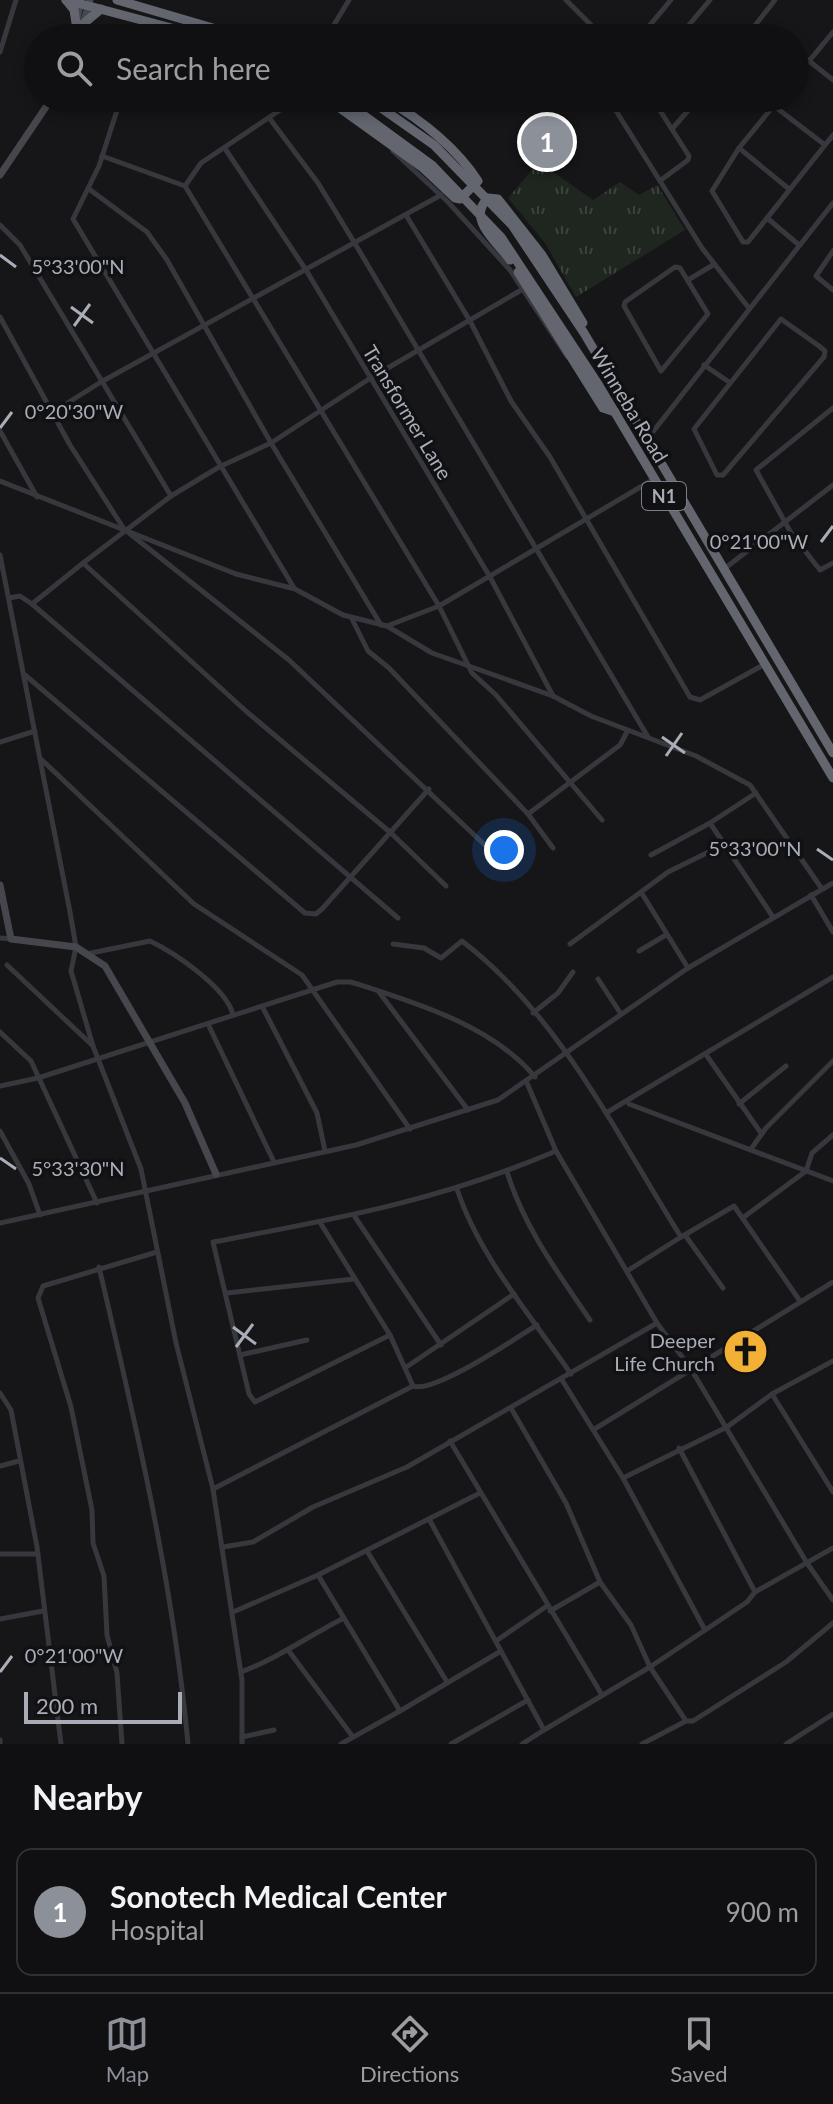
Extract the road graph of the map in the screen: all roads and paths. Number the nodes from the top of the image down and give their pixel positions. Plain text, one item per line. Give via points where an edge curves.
1 (16, 0) edge
2 (66, 0) edge
3 (117, 0) edge
4 (349, 0) edge
5 (566, 0) edge
6 (671, 0) edge
7 (710, 0) edge
8 (775, 0) edge
9 (85, 2) edge
10 (102, 8) junction
11 (167, 13) junction
12 (80, 24) junction
13 (163, 24) joint
14 (202, 24) edge
15 (334, 24) edge
16 (590, 24) edge
17 (651, 24) edge
18 (690, 24) edge
19 (756, 24) edge
20 (833, 32) edge
21 (0, 52) edge
22 (809, 59) edge
23 (809, 61) edge
24 (833, 80) edge
25 (43, 112) edge
26 (116, 112) edge
27 (279, 112) edge
28 (350, 112) edge
29 (352, 112) edge
30 (355, 112) edge
31 (388, 112) edge
32 (405, 112) edge
33 (617, 112) edge
34 (661, 112) edge
35 (687, 112) edge
36 (769, 112) edge
37 (782, 112) edge
38 (270, 119) junction
39 (672, 129) junction
40 (833, 135) edge
41 (825, 145) junction
42 (739, 148) junction
43 (226, 150) junction
44 (102, 156) junction
45 (0, 175) edge
46 (661, 180) junction
47 (185, 186) junction
48 (89, 189) junction
49 (789, 189) junction
50 (441, 195) junction
51 (833, 203) edge
52 (406, 215) junction
53 (767, 218) junction
54 (0, 225) edge
55 (354, 242) junction
56 (799, 245) junction
57 (833, 251) edge
58 (713, 265) junction
59 (306, 270) junction
60 (688, 280) junction
61 (523, 289) junction
62 (833, 290) edge
63 (253, 299) junction
64 (748, 307) junction
65 (0, 317) edge
66 (470, 321) junction
67 (206, 326) junction
68 (419, 351) junction
69 (153, 354) junction
70 (599, 358) junction
71 (573, 361) junction
72 (704, 365) junction
73 (369, 379) junction
74 (101, 382) junction
75 (729, 382) junction
76 (322, 408) junction
77 (833, 408) edge
78 (53, 412) junction
79 (615, 412) junction
80 (0, 431) edge
81 (647, 439) junction
82 (271, 443) junction
83 (219, 467) junction
84 (654, 479) junction
85 (0, 481) edge
86 (833, 485) edge
87 (171, 496) junction
88 (38, 498) junction
89 (588, 521) junction
90 (785, 522) junction
91 (124, 529) junction
92 (540, 549) junction
93 (0, 555) edge
94 (83, 563) junction
95 (833, 563) edge
96 (723, 570) junction
97 (490, 577) junction
98 (295, 589) junction
99 (9, 598) junction
100 (32, 604) junction
101 (439, 606) junction
102 (351, 618) junction
103 (384, 626) junction
104 (758, 653) junction
105 (776, 657) junction
106 (468, 663) junction
107 (765, 664) junction
108 (24, 675) junction
109 (553, 696) junction
110 (628, 730) junction
111 (35, 731) junction
112 (649, 737) junction
113 (0, 742) edge
114 (833, 753) edge
115 (41, 759) junction
116 (833, 778) edge
117 (569, 781) junction
118 (429, 789) junction
119 (756, 793) junction
120 (528, 814) junction
121 (602, 820) dead end
122 (710, 823) junction
123 (391, 833) junction
124 (725, 844) junction
125 (553, 848) dead end
126 (651, 855) dead end
127 (506, 865) dead end
128 (352, 878) junction
129 (833, 883) edge
130 (0, 885) edge
131 (446, 886) dead end
132 (822, 889) junction
133 (641, 892) junction
134 (811, 895) junction
135 (773, 917) junction
136 (398, 918) dead end
137 (833, 932) edge
138 (666, 935) junction
139 (0, 938) edge
140 (11, 939) junction
141 (393, 944) dead end
142 (570, 944) dead end
143 (76, 947) junction
144 (639, 951) dead end
145 (91, 953) junction
146 (7, 965) dead end
147 (688, 968) junction
148 (573, 972) dead end
149 (833, 977) edge
150 (598, 979) dead end
151 (312, 990) junction
152 (378, 991) junction
153 (263, 1008) junction
154 (533, 1013) junction
155 (621, 1014) junction
156 (233, 1015) junction
157 (208, 1024) junction
158 (0, 1032) edge
159 (153, 1042) junction
160 (93, 1046) junction
161 (568, 1052) junction
162 (707, 1056) junction
163 (98, 1058) junction
164 (833, 1061) edge
165 (786, 1066) dead end
166 (535, 1077) junction
167 (38, 1078) junction
168 (527, 1083) junction
169 (0, 1086) edge
170 (629, 1103) junction
171 (739, 1104) junction
172 (468, 1110) junction
173 (606, 1113) junction
174 (410, 1129) junction
175 (0, 1131) edge
176 (761, 1133) junction
177 (833, 1135) edge
178 (751, 1149) junction
179 (325, 1151) junction
180 (556, 1151) junction
181 (274, 1162) junction
182 (806, 1171) junction
183 (507, 1172) junction
184 (216, 1174) junction
185 (833, 1181) edge
186 (457, 1189) junction
187 (145, 1192) junction
188 (97, 1203) junction
189 (40, 1215) junction
190 (355, 1217) junction
191 (744, 1217) junction
192 (0, 1223) edge
193 (321, 1224) junction
194 (683, 1236) junction
195 (157, 1252) junction
196 (99, 1267) junction
197 (627, 1271) junction
198 (354, 1279) junction
199 (833, 1282) edge
200 (723, 1288) dead end
201 (227, 1293) junction
202 (514, 1294) junction
203 (800, 1301) junction
204 (590, 1320) dead end
205 (657, 1323) junction
206 (537, 1325) junction
207 (390, 1335) junction
208 (307, 1340) dead end
209 (441, 1345) junction
210 (240, 1355) junction
211 (832, 1364) edge
212 (405, 1368) junction
213 (691, 1369) junction
214 (571, 1374) junction
215 (562, 1380) junction
216 (413, 1386) junction
217 (0, 1393) edge
218 (772, 1394) junction
219 (511, 1408) junction
220 (727, 1427) junction
221 (593, 1430) junction
222 (450, 1441) junction
223 (679, 1448) junction
224 (19, 1461) junction
225 (0, 1466) edge
226 (623, 1478) junction
227 (213, 1489) junction
228 (833, 1492) edge
229 (480, 1493) junction
230 (429, 1519) junction
231 (223, 1547) junction
232 (833, 1548) edge
233 (367, 1551) junction
234 (0, 1554) edge
235 (38, 1554) junction
236 (807, 1563) junction
237 (318, 1575) junction
238 (600, 1582) junction
239 (755, 1592) junction
240 (833, 1600) edge
241 (549, 1608) junction
242 (43, 1611) junction
243 (233, 1612) junction
244 (0, 1619) edge
245 (342, 1619) junction
246 (833, 1623) edge
247 (705, 1630) junction
248 (496, 1641) junction
249 (288, 1650) junction
250 (501, 1651) junction
251 (650, 1667) junction
252 (241, 1672) junction
253 (447, 1682) junction
254 (602, 1695) junction
255 (528, 1700) junction
256 (400, 1711) junction
257 (833, 1714) edge
258 (686, 1721) junction
259 (274, 1730) dead end
260 (544, 1730) junction
261 (353, 1737) junction
262 (242, 1741) edge
263 (61, 1744) edge
264 (122, 1744) edge
265 (188, 1744) edge
266 (341, 1744) edge
267 (451, 1744) edge
268 (522, 1744) edge
269 (642, 1744) edge
270 (786, 1744) edge

1 - 21 street
2 - 9 highway
2 - 12 highway
3 - 11 highway
4 - 15 street
5 - 16 street
6 - 17 street
7 - 18 street
8 - 19 street
9 - 10 highway
9 - 12 street
10 - 12 highway
10 - 13 highway
11 - 13 highway
11 - 14 highway
20 - 22 street
23 - 24 street
25 - 45 street
26 - 44 street
27 - 38 street
28 - 50 street
29 - 32 highway via 455,198 470,192 478,181 461,159
30 - 79 highway, Winneba Road / N1 via 406,144 487,219
31 - 70 highway, Winneba Road / N1 via 498,207
33 - 46 street
34 - 39 street
35 - 39 street
36 - 42 street
37 - 41 street
38 - 43 street
38 - 55 street
39 - 46 street via 688,160
40 - 41 street
41 - 49 street
42 - 49 street
42 - 53 street via 714,186 713,197 743,242
43 - 47 street via 201,163
43 - 59 street, Transformer Lane
44 - 47 street
44 - 48 street
46 - 58 street
47 - 63 street
48 - 67 street via 147,232
48 - 69 street via 73,219
49 - 53 street
50 - 52 street
50 - 61 street
51 - 56 street
52 - 55 street
52 - 66 street
53 - 56 street
54 - 74 street via 20,245
55 - 59 street
55 - 68 street
56 - 64 street
57 - 62 street via 816,276
58 - 60 street
58 - 64 street
59 - 63 street
59 - 73 street, Transformer Lane
60 - 60 street via 675,267 625,302 661,371 708,314
61 - 66 street
61 - 71 street via 556,344
63 - 67 street
63 - 76 street
64 - 72 street
65 - 78 street
66 - 68 street
66 - 89 street via 511,401
67 - 69 street
67 - 82 street
68 - 73 street
68 - 92 street
69 - 74 street
69 - 83 street
70 - 71 highway via 577,309 542,255 504,205 488,198 479,220 511,260
70 - 81 highway, Winneba Road / N1
71 - 79 highway via 603,408
72 - 75 street
72 - 81 street
73 - 76 street
73 - 97 street, Transformer Lane
74 - 78 street
74 - 87 street
75 - 75 street via 781,319 825,351 723,475 717,475 694,429
76 - 82 street
76 - 101 street
77 - 90 street via 756,470
78 - 91 street
79 - 84 highway, Winneba Road / N1
80 - 88 street
81 - 96 highway, Winneba Road / N1
82 - 83 street
82 - 103 street
83 - 87 street
83 - 98 street
84 - 89 street
84 - 104 highway, Winneba Road / N1
85 - 88 street
86 - 90 street
87 - 91 street
88 - 91 street
89 - 92 street
89 - 107 street via 690,697 700,700
90 - 95 street via 820,570
90 - 96 street
91 - 94 street
91 - 98 street via 236,574
91 - 118 street via 289,660
92 - 97 street
92 - 112 street
93 - 99 street
94 - 100 street
94 - 123 street
96 - 105 highway, Winneba Road / N1
97 - 101 street
97 - 109 street, Transformer Lane
98 - 102 street
99 - 100 street via 20,596
99 - 108 street
100 - 128 street
101 - 103 street
101 - 106 street
102 - 103 street
102 - 120 street via 368,651
103 - 106 street via 432,653
104 - 105 highway via 769,661
104 - 107 highway, Winneba Road / N1
105 - 114 highway, Winneba Road / N1
106 - 109 street
106 - 117 street
107 - 116 highway, Winneba Road / N1
108 - 111 street
108 - 128 street via 305,913 316,914
109 - 110 street
110 - 112 street
110 - 117 street via 620,745
111 - 113 street
111 - 115 street
112 - 119 street via 696,756
115 - 143 street
115 - 151 street via 194,904 302,975
117 - 120 street
117 - 121 street
118 - 123 street
118 - 127 street
119 - 122 street
119 - 132 street
120 - 125 street
122 - 124 street
122 - 126 street
123 - 128 street
123 - 131 street
124 - 133 street
124 - 135 street
128 - 136 street
129 - 132 street
130 - 140 street
132 - 134 street
133 - 138 street
133 - 142 street
134 - 135 street
134 - 137 street
135 - 147 street
138 - 144 street
138 - 147 street
139 - 140 street
140 - 143 street
141 - 154 street via 424,948 441,958 462,941 488,959
143 - 145 street
143 - 160 street via 71,971
145 - 156 street via 150,941 210,983
145 - 159 street via 105,966
146 - 160 street
147 - 155 street
148 - 154 street
149 - 162 street
150 - 155 street
151 - 152 street via 351,982
151 - 153 street
151 - 174 street
152 - 166 street via 458,1022 524,1064
152 - 172 street
153 - 156 street
153 - 179 street via 317,1113
154 - 161 street
155 - 161 street
156 - 157 street
157 - 159 street
157 - 181 street
158 - 167 street via 28,1057
159 - 163 street
159 - 184 street
160 - 163 street
161 - 166 street
161 - 173 street
162 - 170 street
162 - 171 street
163 - 167 street
163 - 187 street
164 - 176 street
165 - 171 street
166 - 168 street
167 - 169 street
167 - 188 street
168 - 172 street
168 - 180 street
170 - 173 street
170 - 178 street
171 - 176 street
172 - 174 street
173 - 194 street
174 - 179 street
175 - 189 street
176 - 178 street
177 - 182 street via 812,1153
178 - 182 street
179 - 181 street
180 - 183 street
180 - 197 street
181 - 184 street
182 - 185 street
182 - 191 street
183 - 186 street
183 - 204 street via 550,1263
184 - 187 street
186 - 190 street
186 - 202 street via 469,1220
187 - 188 street
187 - 195 street
188 - 189 street
189 - 192 street
190 - 193 street
190 - 209 street
191 - 194 street via 730,1207
191 - 203 street
193 - 198 street
193 - 201 street via 213,1242
194 - 197 street
194 - 200 street
195 - 196 street
195 - 227 street
196 - 264 street via 43,1286 38,1298 71,1407 92,1510 93,1543 104,1576 107,1635 117,1673
196 - 265 street via 147,1475
197 - 205 street
198 - 201 street
198 - 207 street
199 - 203 street
201 - 210 street
202 - 206 street
202 - 209 street
203 - 213 street
205 - 213 street
205 - 214 street
206 - 214 street
206 - 216 street via 447,1377 422,1388
207 - 210 street via 255,1402
207 - 212 street
208 - 210 street
209 - 212 street
211 - 218 street
212 - 216 street
213 - 220 street
213 - 221 street
214 - 215 street
215 - 219 street
215 - 221 street
216 - 227 street
217 - 224 street via 11,1410
218 - 220 street
218 - 228 street
219 - 222 street
219 - 238 street via 566,1503
220 - 223 street
220 - 236 street
221 - 226 street
222 - 229 street
222 - 231 street via 253,1542
223 - 226 street
223 - 239 street
224 - 225 street
224 - 235 street
226 - 247 street
227 - 231 street
229 - 230 street
229 - 241 street
230 - 233 street
230 - 248 street
231 - 243 street
232 - 236 street
233 - 237 street
233 - 253 street
234 - 235 street
235 - 242 street
236 - 239 street
236 - 240 street
237 - 243 street
237 - 245 street
238 - 241 street
238 - 251 street via 631,1625
239 - 247 street
241 - 248 street
241 - 254 street
242 - 244 street
242 - 263 street
243 - 252 street
245 - 249 street
245 - 256 street
246 - 258 street via 786,1662
247 - 251 street
248 - 250 street
249 - 252 street
249 - 261 street
250 - 253 street
250 - 255 street
251 - 254 street
251 - 258 street
252 - 262 street
253 - 256 street
254 - 260 street
255 - 260 street
255 - 267 street
256 - 261 street
257 - 270 street
258 - 269 street
259 - 262 street
260 - 268 street
261 - 266 street

